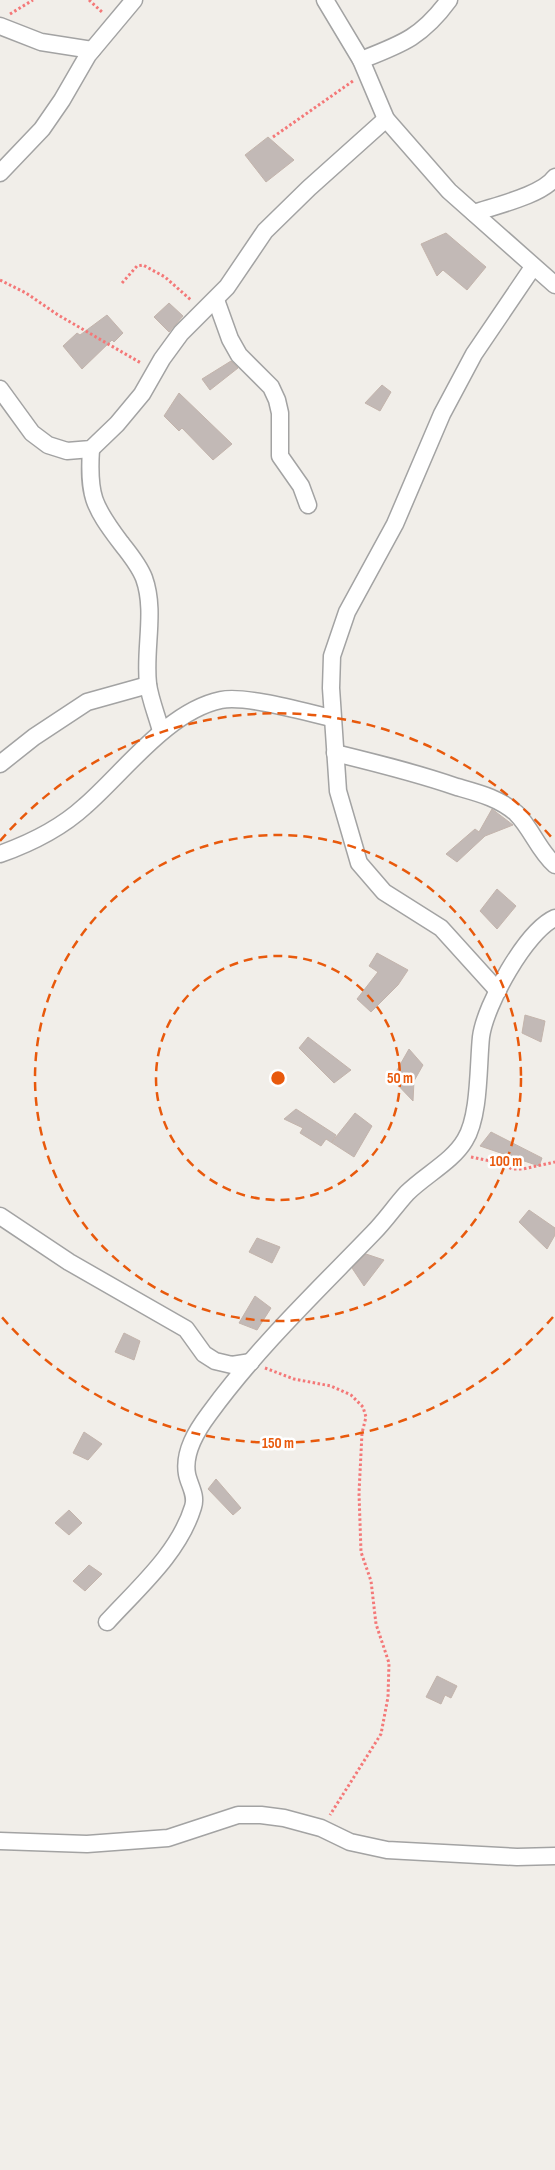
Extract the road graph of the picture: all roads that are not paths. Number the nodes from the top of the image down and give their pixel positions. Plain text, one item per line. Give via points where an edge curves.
1 (134, 0) edge
2 (325, 0) edge
3 (449, 0) edge
4 (4, 20) edge
5 (92, 50) junction
6 (363, 66) junction
7 (386, 119) junction
8 (0, 174) edge
9 (555, 177) edge
10 (474, 213) junction
11 (533, 266) junction
12 (555, 286) edge
13 (212, 303) junction
14 (0, 389) edge
15 (91, 449) junction
16 (308, 506) dead end
17 (148, 685) junction
18 (332, 718) junction
19 (161, 731) junction
20 (335, 753) junction
21 (0, 764) edge
22 (0, 854) edge
23 (555, 865) edge
24 (555, 918) edge
25 (498, 991) junction
26 (0, 1216) edge
27 (251, 1362) junction
28 (107, 1622) dead end
29 (0, 1841) edge
30 (555, 1856) edge

1 - 5 street
2 - 6 street
3 - 6 street via 419,34
4 - 5 street via 40,42
5 - 8 street via 42,129
6 - 7 street
7 - 10 street via 426,167
7 - 13 street via 265,232
9 - 10 street via 539,189
10 - 11 street
11 - 12 street
11 - 18 street via 474,354 442,414 395,524 347,612 332,656
13 - 15 street via 181,333 142,394
13 - 16 street via 239,355 271,387 280,413 280,456 300,486
14 - 15 street via 32,433 48,445 67,451
15 - 17 street via 90,486 94,502 144,578 150,611
17 - 19 street
17 - 21 street via 87,702
18 - 19 street via 246,699 221,700
18 - 20 street
19 - 22 street via 85,807 56,830
20 - 23 street via 395,767 495,799 520,819
20 - 25 street via 338,791 359,863 384,892 441,928
24 - 25 street via 545,922 527,942
25 - 27 street via 487,1012 481,1035 478,1092 466,1139 449,1158 425,1175
26 - 27 street via 69,1262 186,1329 204,1354 215,1361 232,1365
27 - 28 street via 208,1415 191,1443 186,1473 194,1498 193,1508 180,1534 168,1554
29 - 30 street via 87,1844 168,1838 238,1815 284,1818 321,1828 350,1842 387,1850

